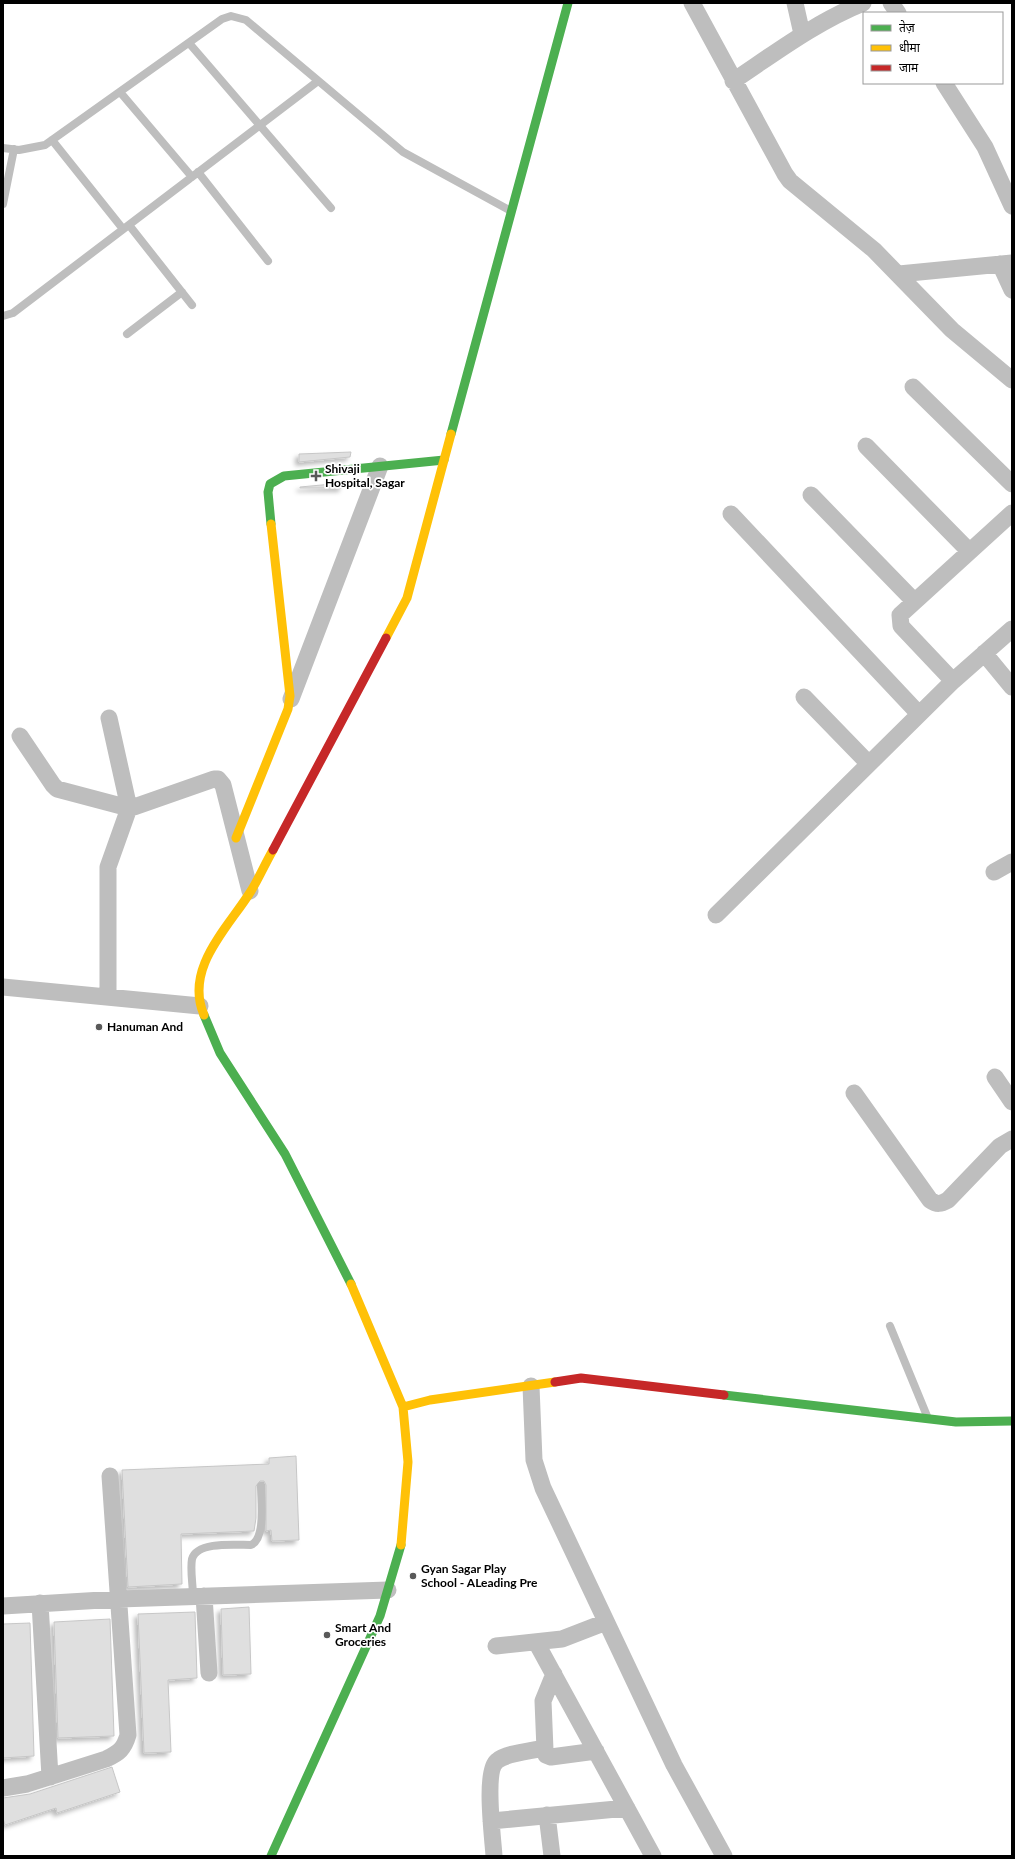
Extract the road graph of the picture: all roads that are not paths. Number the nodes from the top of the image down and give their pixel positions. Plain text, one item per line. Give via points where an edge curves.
1 (568, 3) edge
2 (692, 3) edge
3 (795, 3) edge
4 (863, 3) edge
5 (891, 3) edge
6 (897, 12) edge
7 (802, 34) junction
8 (189, 42) junction
9 (318, 81) junction
10 (733, 81) junction
11 (945, 84) edge
12 (120, 92) junction
13 (260, 125) junction
14 (52, 140) junction
15 (3, 148) edge
16 (14, 149) junction
17 (195, 174) junction
18 (3, 204) edge
19 (1012, 206) edge
20 (331, 208) dead end
21 (511, 210) junction
22 (126, 227) junction
23 (268, 261) dead end
24 (1006, 264) edge
25 (899, 274) junction
26 (1012, 290) edge
27 (182, 292) junction
28 (192, 305) dead end
29 (3, 316) edge
30 (127, 334) dead end
31 (1012, 380) edge
32 (913, 387) dead end
33 (866, 446) dead end
34 (444, 460) junction
35 (380, 466) junction
36 (1012, 484) edge
37 (810, 495) dead end
38 (1012, 513) edge
39 (731, 514) dead end
40 (969, 551) junction
41 (914, 601) junction
42 (1012, 629) edge
43 (984, 653) junction
44 (953, 681) junction
45 (1012, 687) edge
46 (804, 696) dead end
47 (289, 705) junction
48 (919, 714) junction
49 (109, 718) dead end
50 (20, 736) dead end
51 (869, 764) junction
52 (129, 808) junction
53 (236, 838) junction
54 (1012, 862) edge
55 (994, 872) dead end
56 (250, 891) junction
57 (716, 915) dead end
58 (3, 987) edge
59 (108, 997) junction
60 (200, 1006) junction
61 (995, 1077) dead end
62 (854, 1093) dead end
63 (1012, 1102) edge
64 (1012, 1139) edge
65 (890, 1326) dead end
66 (531, 1386) junction
67 (403, 1407) junction
68 (928, 1419) junction
69 (1012, 1421) edge
70 (110, 1476) dead end
71 (261, 1486) dead end
72 (388, 1590) junction
73 (198, 1596) junction
74 (118, 1599) junction
75 (40, 1603) junction
76 (3, 1606) edge
77 (606, 1622) junction
78 (536, 1642) junction
79 (496, 1646) dead end
80 (209, 1673) dead end
81 (554, 1674) junction
82 (544, 1748) junction
83 (596, 1751) junction
84 (50, 1777) junction
85 (3, 1788) edge
86 (626, 1808) junction
87 (547, 1815) junction
88 (491, 1821) junction
89 (271, 1856) edge
90 (494, 1856) edge
91 (552, 1856) edge
92 (653, 1856) edge
93 (724, 1856) edge

1 - 21 main road
2 - 10 street
3 - 7 street
4 - 7 street
5 - 6 street
7 - 10 street
8 - 9 lane via 222,19 231,16 246,20
8 - 12 lane
8 - 13 lane
9 - 13 lane
9 - 21 lane via 403,152
10 - 25 street via 780,168 788,178
11 - 19 street via 985,147
12 - 14 lane
12 - 17 lane
13 - 17 lane
13 - 20 lane
14 - 16 lane via 32,149
14 - 22 lane
15 - 16 lane
16 - 18 lane
17 - 22 lane
17 - 23 lane
21 - 34 main road
22 - 27 lane
22 - 29 lane via 13,313
24 - 25 street
24 - 26 street
25 - 31 street via 952,330
27 - 28 lane
27 - 30 lane
32 - 36 street
33 - 40 street
34 - 35 main road
34 - 56 main road via 406,598
35 - 47 street
35 - 47 main road via 284,476 270,484 268,492 290,680
37 - 41 street
38 - 40 street
39 - 48 street
40 - 41 street
41 - 44 street via 900,615 901,626
42 - 43 street
43 - 44 street
43 - 45 street
44 - 48 street
46 - 51 street
47 - 53 main road
48 - 51 street
49 - 52 street
50 - 52 street via 57,789
51 - 57 street
52 - 53 street via 218,779 223,785
52 - 59 street via 108,867
53 - 56 street
54 - 55 street
56 - 60 main road via 209,952 201,973
58 - 59 street
59 - 60 street
60 - 67 main road via 220,1053 285,1154 354,1289
61 - 63 street
62 - 64 street via 930,1200 936,1204 948,1200 1000,1146
65 - 68 lane
66 - 67 main road via 430,1400
66 - 68 main road via 560,1380 591,1378
66 - 77 street via 534,1460 537,1473
67 - 72 main road via 408,1462 401,1549
68 - 69 main road via 956,1422
70 - 74 street
71 - 73 lane via 261,1534 251,1545 204,1547 197,1551 192,1559
72 - 73 street
72 - 89 main road via 380,1616
73 - 74 street
73 - 80 street
74 - 75 street
74 - 84 street via 128,1735 125,1746 119,1753 106,1759
75 - 76 street
75 - 84 street
77 - 78 street via 562,1639
77 - 93 street via 674,1765
78 - 79 street
78 - 81 street
81 - 82 street via 543,1701
81 - 83 street
82 - 83 street via 546,1755 551,1757
82 - 88 street via 503,1757 492,1766
83 - 86 street
84 - 85 street
86 - 87 street
86 - 92 street
87 - 88 street
87 - 91 street
88 - 90 street

